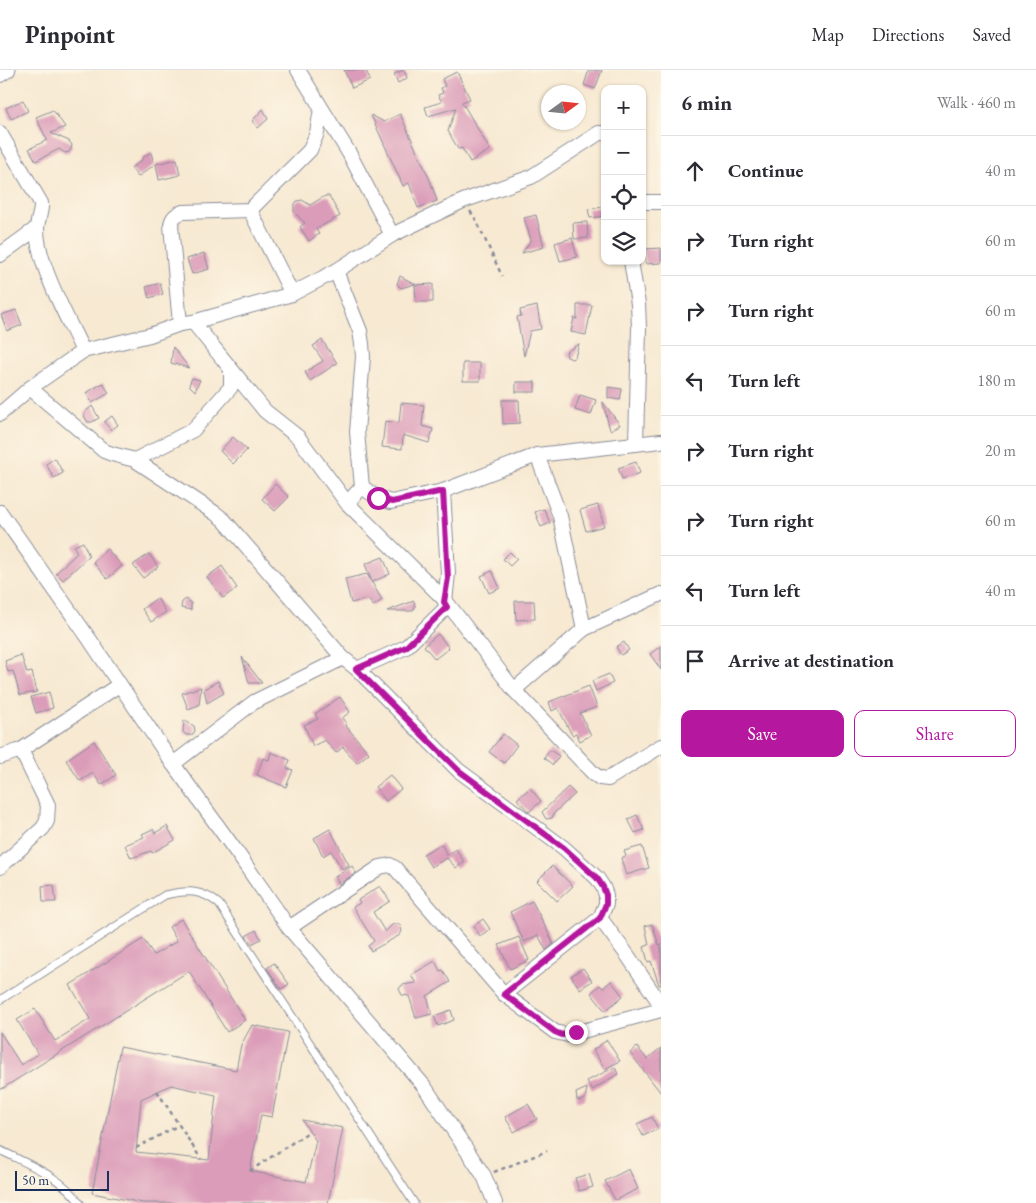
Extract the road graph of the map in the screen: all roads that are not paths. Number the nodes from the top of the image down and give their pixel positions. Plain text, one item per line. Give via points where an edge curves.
1 (8, 70) edge
2 (298, 70) edge
3 (0, 75) edge
4 (321, 109) junction
5 (0, 133) edge
6 (601, 133) edge
7 (646, 202) edge
8 (661, 202) edge
9 (250, 210) junction
10 (36, 228) junction
11 (392, 236) junction
12 (0, 254) edge
13 (632, 265) edge
14 (336, 271) junction
15 (292, 294) junction
16 (186, 323) junction
17 (83, 351) junction
18 (231, 371) junction
19 (30, 388) junction
20 (0, 414) edge
21 (661, 441) edge
22 (636, 444) junction
23 (537, 455) junction
24 (135, 460) junction
25 (362, 487) junction
26 (443, 491) junction
27 (347, 503) junction
28 (0, 512) edge
29 (14, 534) junction
30 (0, 539) edge
31 (661, 594) edge
32 (445, 600) junction
33 (584, 629) junction
34 (343, 658) junction
35 (356, 669) junction
36 (120, 685) junction
37 (514, 690) junction
38 (661, 746) edge
39 (21, 750) junction
40 (0, 756) edge
41 (173, 764) junction
42 (0, 867) edge
43 (600, 918) junction
44 (289, 928) junction
45 (504, 994) junction
46 (0, 1000) edge
47 (661, 1005) edge
48 (661, 1010) edge
49 (0, 1150) edge
50 (80, 1203) edge
51 (414, 1203) edge
52 (495, 1203) edge

1 - 3 street
2 - 4 street
4 - 9 street via 310,150
4 - 11 street via 349,153
5 - 10 street via 41,203
6 - 11 street via 531,177 463,201
7 - 8 street
9 - 15 street
9 - 16 street via 183,212 172,219
10 - 12 street
10 - 17 street via 44,266
11 - 14 street
13 - 22 street via 639,327
14 - 15 street
14 - 25 street via 362,344 357,432
15 - 16 street
16 - 17 street
16 - 18 street
17 - 19 street
18 - 24 street via 231,387 193,430
18 - 27 street via 265,411 298,437
19 - 20 street
19 - 24 street via 104,451
21 - 22 street
22 - 23 street
23 - 26 street
23 - 33 street via 562,524
24 - 34 street via 224,520
25 - 26 street via 378,498 392,502
25 - 27 street
26 - 32 street via 448,578
27 - 32 street
28 - 29 street
29 - 30 street
29 - 36 street
31 - 33 street
32 - 35 street via 447,607 406,647
32 - 37 street
33 - 37 street
34 - 35 street
34 - 41 street via 254,702
35 - 43 street via 458,770 564,848 597,878 606,895
36 - 39 street
36 - 41 street
37 - 38 street via 600,778 608,779
39 - 40 street
39 - 42 street via 49,813 44,828
41 - 44 street
43 - 45 street
43 - 47 street
44 - 45 street via 380,867 390,865
44 - 52 street via 424,1086 484,1176
45 - 48 street via 562,1035
46 - 51 lane via 165,896 191,891 210,896 219,904
49 - 50 lane via 55,1178

